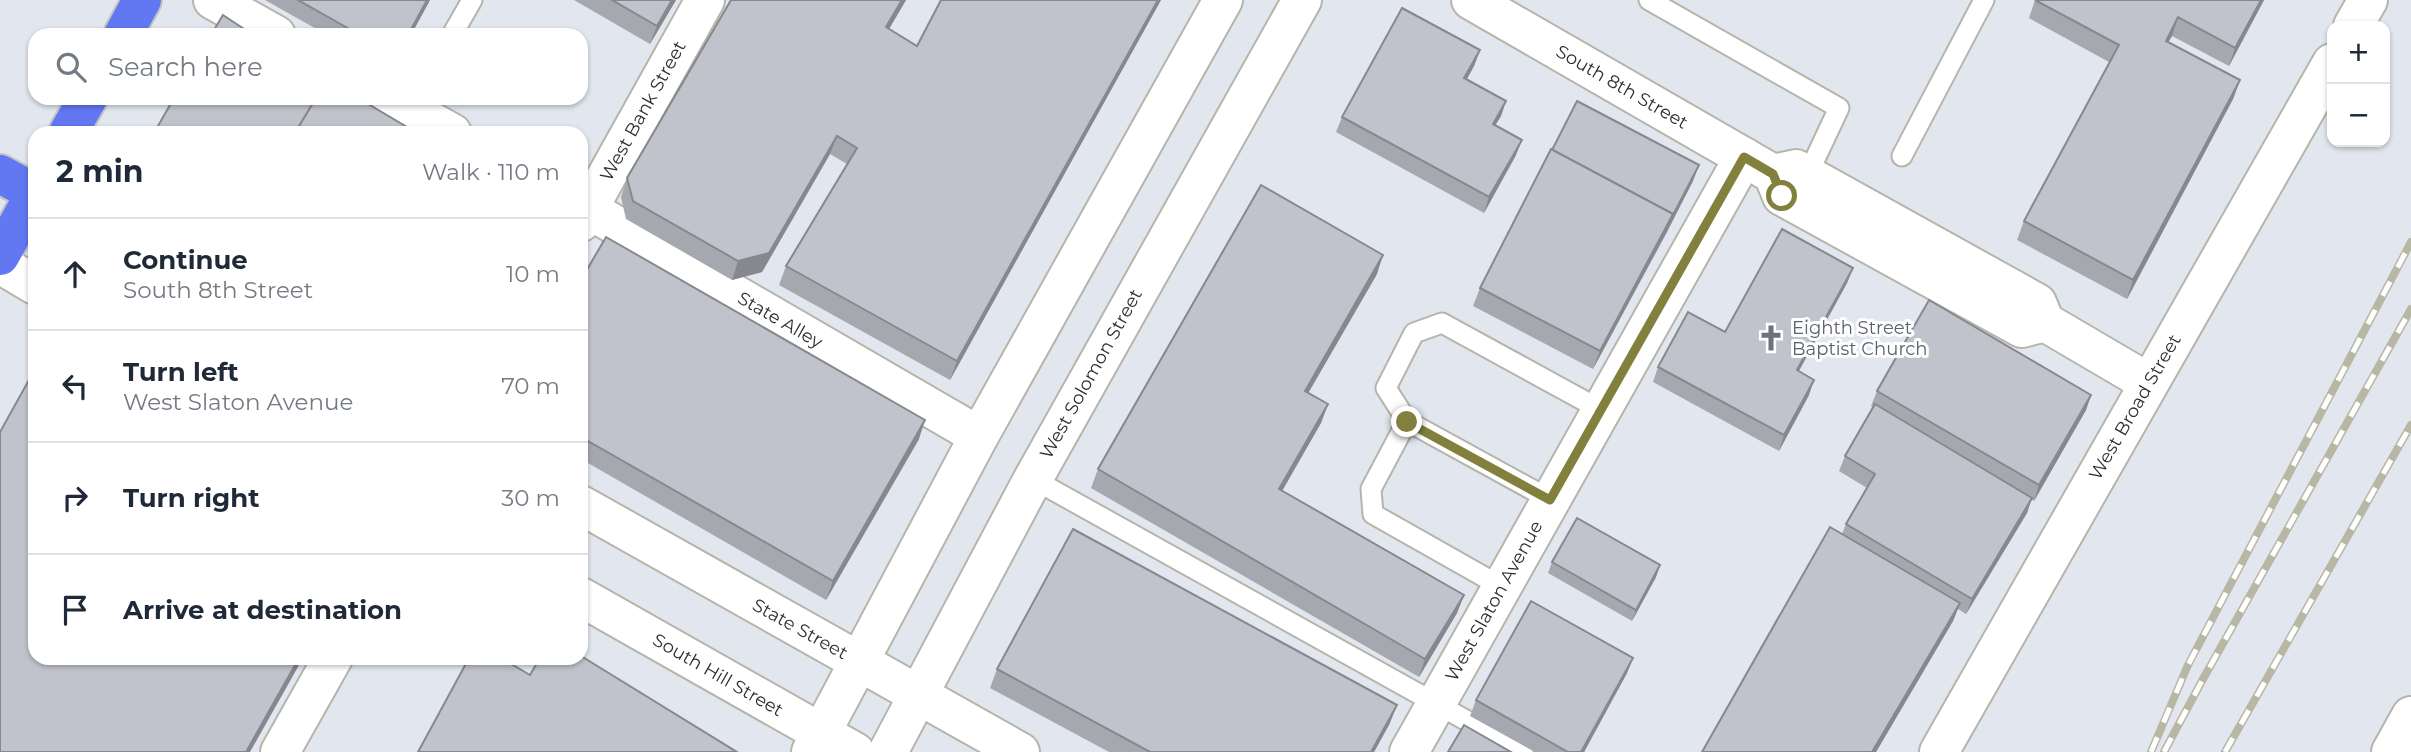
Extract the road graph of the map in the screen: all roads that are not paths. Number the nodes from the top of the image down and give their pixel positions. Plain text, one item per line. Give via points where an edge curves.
1 (142, 0) edge
2 (213, 0) edge
3 (472, 0) edge
4 (705, 0) edge
5 (1223, 0) edge
6 (1302, 0) edge
7 (1471, 0) edge
8 (1649, 0) edge
9 (1984, 0) edge
10 (2368, 0) edge
11 (2356, 21) edge
12 (127, 28) edge
13 (263, 28) edge
14 (456, 28) edge
15 (2327, 72) edge
16 (84, 105) edge
17 (410, 105) edge
18 (72, 126) edge
19 (441, 126) edge
20 (1902, 156) dead end
21 (1775, 169) junction
22 (0, 174) edge
23 (28, 189) edge
24 (588, 203) edge
25 (28, 206) edge
26 (588, 215) edge
27 (0, 256) edge
28 (0, 264) edge
29 (28, 281) edge
30 (2149, 383) junction
31 (1601, 410) junction
32 (1407, 422) junction
33 (979, 436) junction
34 (1033, 478) junction
35 (1550, 500) junction
36 (588, 509) edge
37 (1502, 587) junction
38 (588, 601) edge
39 (860, 663) junction
40 (329, 665) edge
41 (919, 696) junction
42 (1436, 704) junction
43 (2411, 716) edge
44 (817, 743) edge
45 (281, 752) edge
46 (855, 752) edge
47 (888, 752) edge
48 (1020, 752) edge
49 (1409, 752) edge
50 (1523, 752) edge
51 (1939, 752) edge
52 (2391, 752) edge

1 - 12 main road
2 - 13 street
3 - 14 lane
4 - 24 street, West Bank Street
5 - 33 street
6 - 34 street, West Solomon Street
7 - 21 street, South 8th Street
8 - 21 lane via 1839,108
9 - 20 lane
10 - 11 street
15 - 30 street, West Broad Street
16 - 18 main road
17 - 19 street
21 - 30 street, South 8th Street via 1782,196 2022,328 2045,322
21 - 31 street, West Slaton Avenue
22 - 23 main road
25 - 27 main road
26 - 33 street, State Alley
28 - 29 street
30 - 51 street, West Broad Street
31 - 32 lane via 1442,323 1414,333 1386,388
31 - 35 street, West Slaton Avenue
32 - 35 lane
32 - 37 lane via 1370,488 1373,514
33 - 39 street
34 - 41 street, West Solomon Street
34 - 42 lane
35 - 37 street, West Slaton Avenue
36 - 39 street, State Street
37 - 42 street, West Slaton Avenue
38 - 44 street, South Hill Street
39 - 41 street, State Street
39 - 44 street
40 - 45 street
41 - 47 street, West Solomon Street
41 - 48 street, State Street
42 - 49 street, West Slaton Avenue
42 - 50 lane
43 - 52 street
44 - 46 street, South Hill Street

